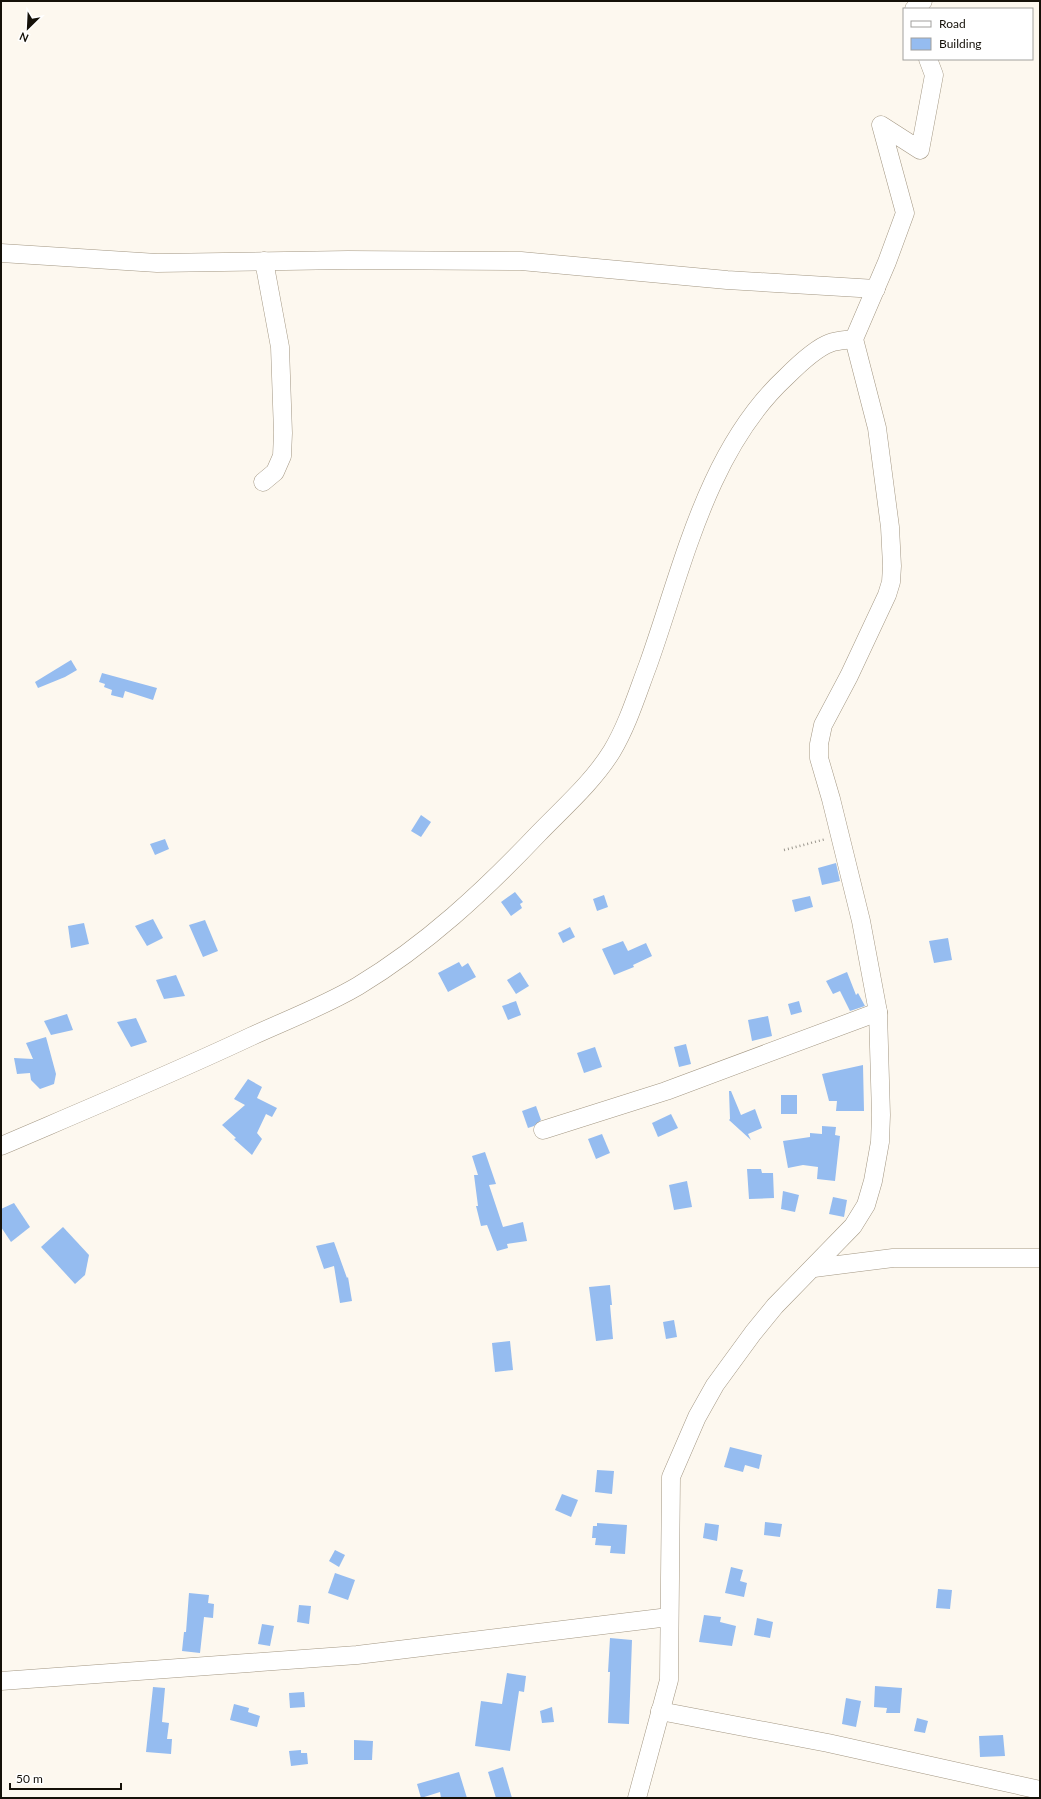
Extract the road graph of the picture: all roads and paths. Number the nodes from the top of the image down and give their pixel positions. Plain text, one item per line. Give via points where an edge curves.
1 (923, 1) edge
2 (915, 8) edge
3 (928, 60) edge
4 (1, 253) edge
5 (264, 261) junction
6 (876, 289) junction
7 (854, 340) junction
8 (263, 482) dead end
9 (840, 835) junction
10 (784, 850) dead end
11 (878, 1012) junction
12 (543, 1130) dead end
13 (1, 1146) edge
14 (1040, 1258) edge
15 (814, 1268) junction
16 (669, 1618) junction
17 (1, 1681) edge
18 (660, 1711) junction
19 (1040, 1790) edge
20 (637, 1798) edge

1 - 2 street
3 - 6 street via 934,75 920,150 880,125 905,213
4 - 5 street via 157,263
5 - 6 street via 521,261 726,280
5 - 8 street via 280,347 283,433 282,456 275,472
6 - 7 street
7 - 9 street via 877,428 890,527 892,566 887,595 823,725 819,744 819,758
7 - 13 street via 830,342 802,362 773,390 742,428 708,494 639,688 612,752 510,863 469,903 419,945 330,1002
9 - 10 path
9 - 11 street via 861,921
11 - 12 street via 666,1090
11 - 15 street via 881,1115 880,1142 873,1181 866,1205 853,1226
14 - 15 street via 893,1258
15 - 16 street via 771,1311 715,1385 697,1417 670,1477
16 - 17 street via 357,1655
16 - 18 street via 669,1680
18 - 19 street via 828,1743
18 - 20 street

